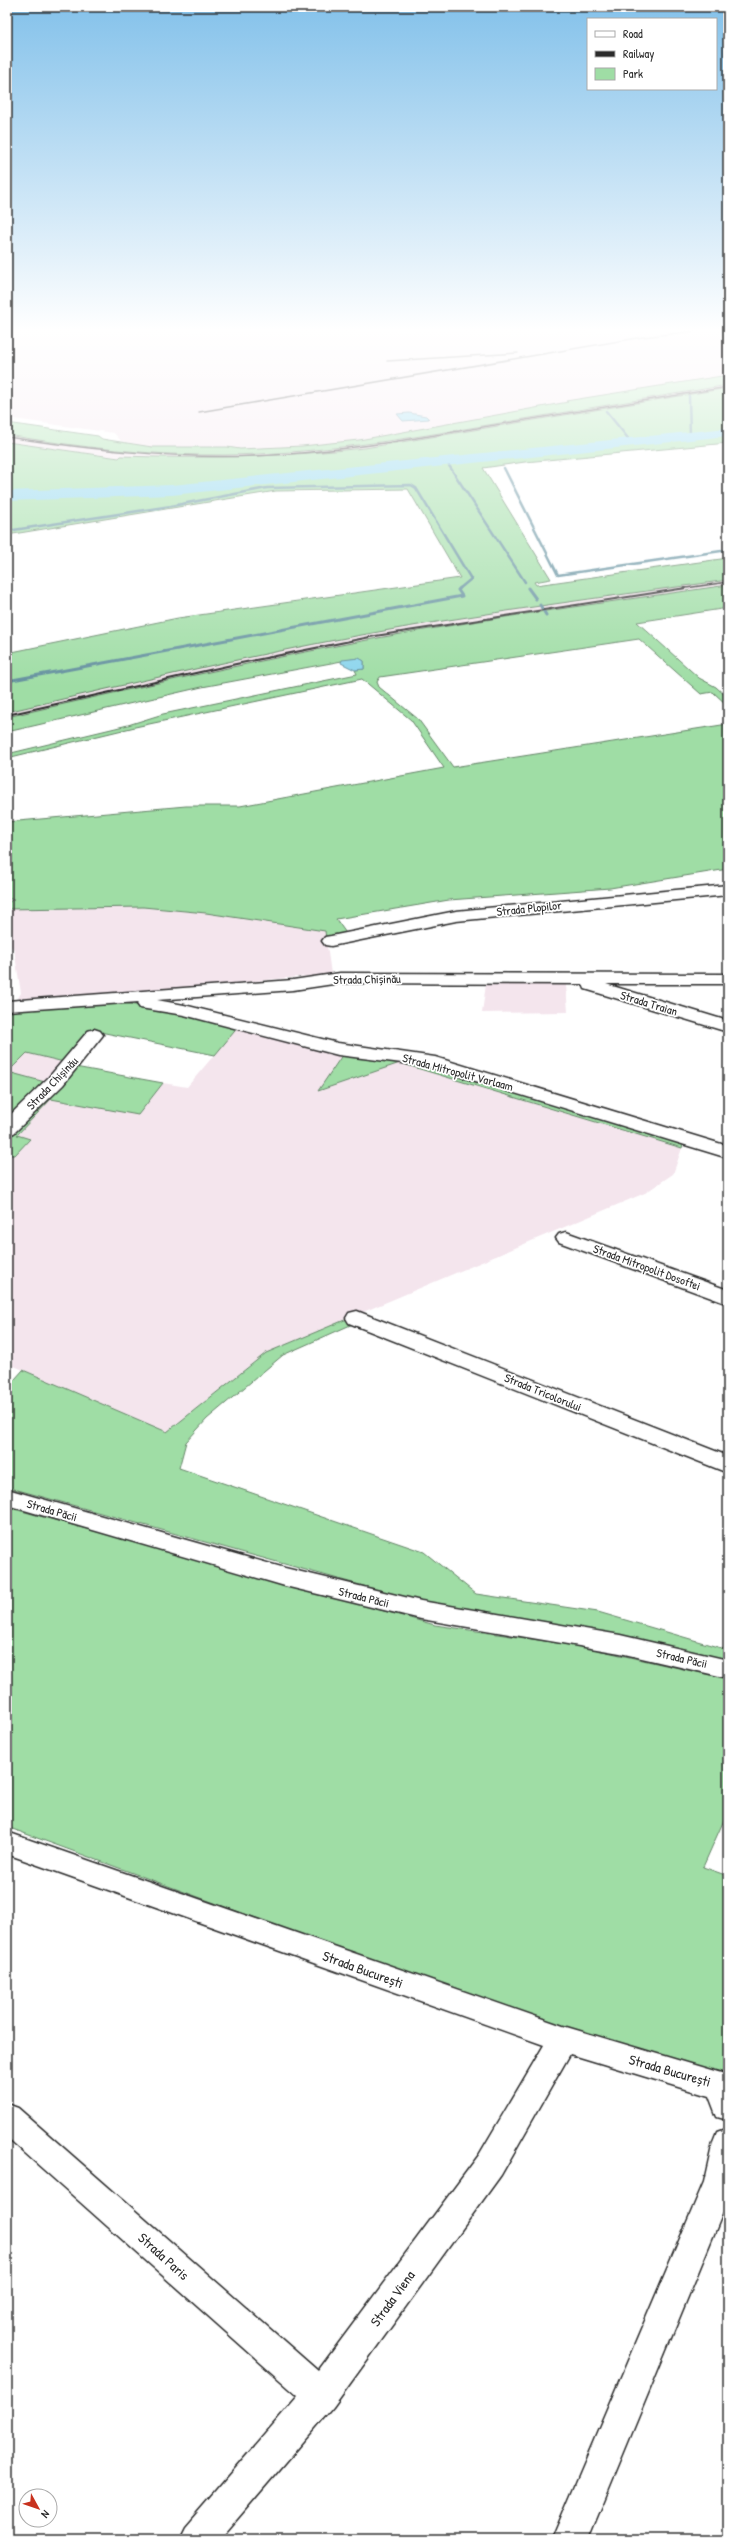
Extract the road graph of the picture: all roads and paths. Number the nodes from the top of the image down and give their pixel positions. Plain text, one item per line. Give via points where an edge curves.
1 (728, 890) edge
2 (332, 941) dead end
3 (570, 979) junction
4 (728, 979) edge
5 (113, 999) junction
6 (7, 1006) edge
7 (728, 1027) edge
8 (94, 1035) dead end
9 (7, 1128) edge
10 (728, 1152) edge
11 (566, 1238) dead end
12 (728, 1297) edge
13 (358, 1318) dead end
14 (728, 1465) edge
15 (7, 1497) edge
16 (728, 1669) edge
17 (7, 1843) edge
18 (563, 2039) junction
19 (725, 2096) edge
20 (7, 2118) edge
21 (728, 2142) edge
22 (321, 2395) junction
23 (197, 2539) edge
24 (570, 2539) edge

1 - 2 street, Strada Plopilor via 456,916
3 - 4 street, Strada Chișinău
3 - 5 street, Strada Chișinău via 340,978 293,985
3 - 7 street, Strada Traian
5 - 6 street, Strada Chișinău
5 - 10 street, Strada Mitropolit Varlaam via 184,1010 338,1049 428,1061
8 - 9 street, Strada Chișinău via 69,1067
11 - 12 street, Strada Mitropolit Dosoftei
13 - 14 street, Strada Tricolorului
15 - 16 street, Strada Păcii via 285,1577 421,1610 620,1644
17 - 18 street, Strada București
18 - 19 street, Strada București
18 - 22 street, Strada Viena via 490,2165
20 - 22 street, Strada Paris
21 - 24 street via 720,2182
22 - 23 street, Strada Viena

